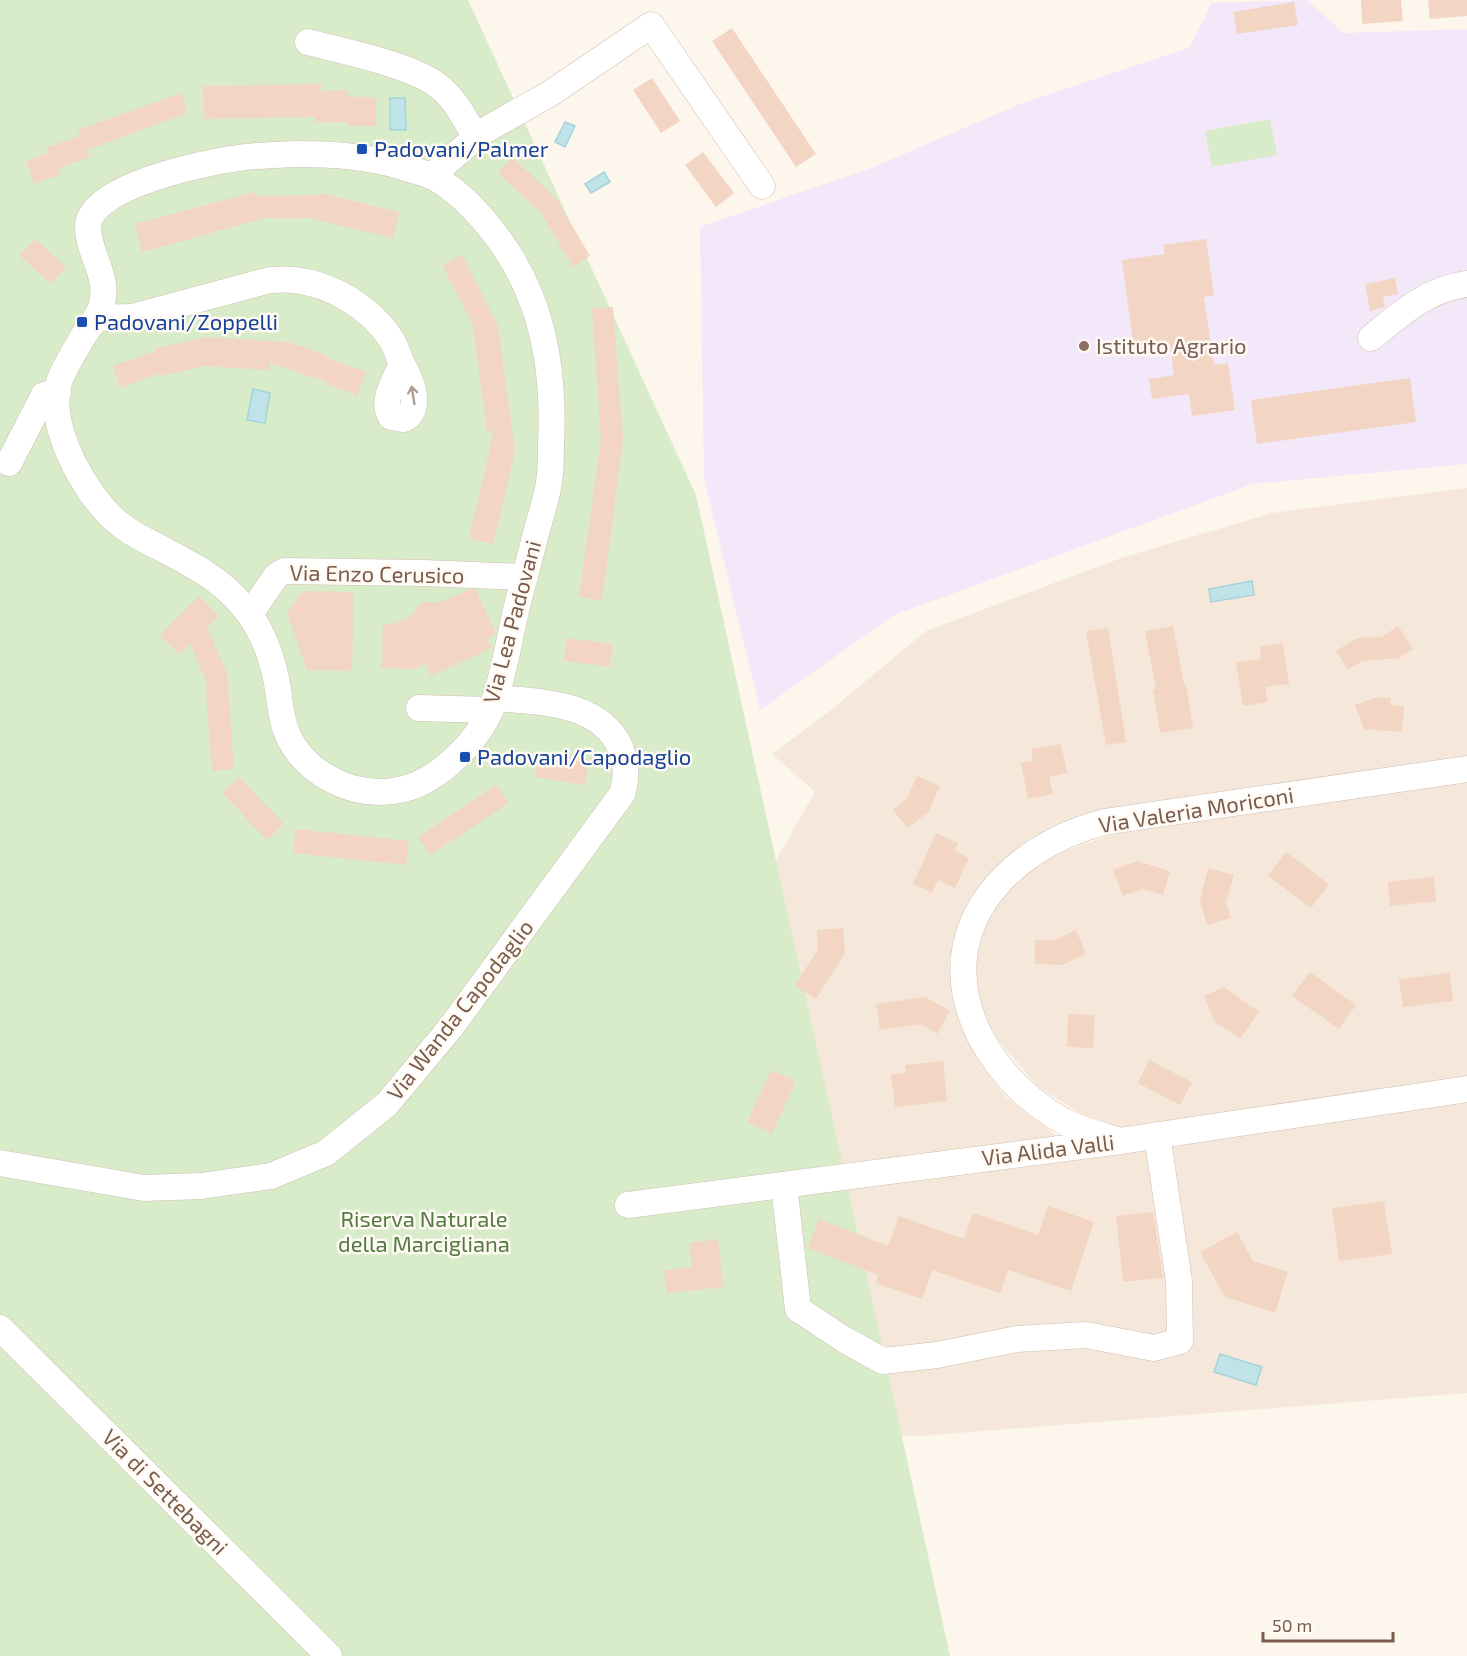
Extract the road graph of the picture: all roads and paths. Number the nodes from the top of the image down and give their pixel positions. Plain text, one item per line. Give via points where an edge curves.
1 (308, 42) dead end
2 (476, 138) junction
3 (432, 176) junction
4 (762, 186) dead end
5 (1467, 284) edge
6 (96, 318) junction
7 (1371, 338) dead end
8 (402, 363) dead end
9 (58, 392) junction
10 (9, 463) dead end
11 (525, 577) junction
12 (250, 614) junction
13 (493, 704) junction
14 (418, 708) dead end
15 (1467, 769) edge
16 (1467, 1089) edge
17 (1157, 1135) junction
18 (1120, 1141) junction
19 (0, 1163) edge
20 (784, 1185) junction
21 (628, 1205) dead end
22 (0, 1328) edge
23 (329, 1656) edge

1 - 2 street via 428,78 460,110
2 - 3 street
2 - 4 street via 651,25
3 - 6 street, Via Lea Padovani via 345,154 294,154 238,158 123,189 92,213 87,225 104,290
3 - 11 street, Via Lea Padovani via 472,206 509,251 531,295 548,355 553,413 549,483
5 - 7 street via 1411,305
6 - 8 street via 132,317 270,280 293,279 328,288 367,312 392,340
6 - 9 street, Via Lea Padovani via 59,382
9 - 10 street via 44,395
9 - 12 street, Via Lea Padovani via 56,410 64,441 79,474 101,506 130,532 209,575
11 - 12 street, Via Enzo Cerusico via 284,571 276,576
11 - 13 street, Via Lea Padovani
12 - 13 street, Via Lea Padovani via 269,655 286,732 302,756 322,774 350,789 395,791 425,781 464,748
13 - 14 street, Via Wanda Capodaglio
13 - 19 street, Via Wanda Capodaglio via 572,708 598,721 619,746 627,771 626,782 622,794 451,1027 387,1104 326,1153 271,1176 201,1186 144,1188
15 - 18 street, Via Valeria Moriconi via 1104,822 1050,843 1005,875 974,920 965,942 964,984 975,1027 1009,1079 1044,1110 1074,1126
16 - 17 street, Via Alida Valli
17 - 18 street, Via Alida Valli
17 - 20 street via 1179,1281 1180,1341 1154,1348 1086,1335 1017,1339 883,1361 798,1308
18 - 20 street, Via Alida Valli
20 - 21 street, Via Alida Valli
22 - 23 street, Via di Settebagni

